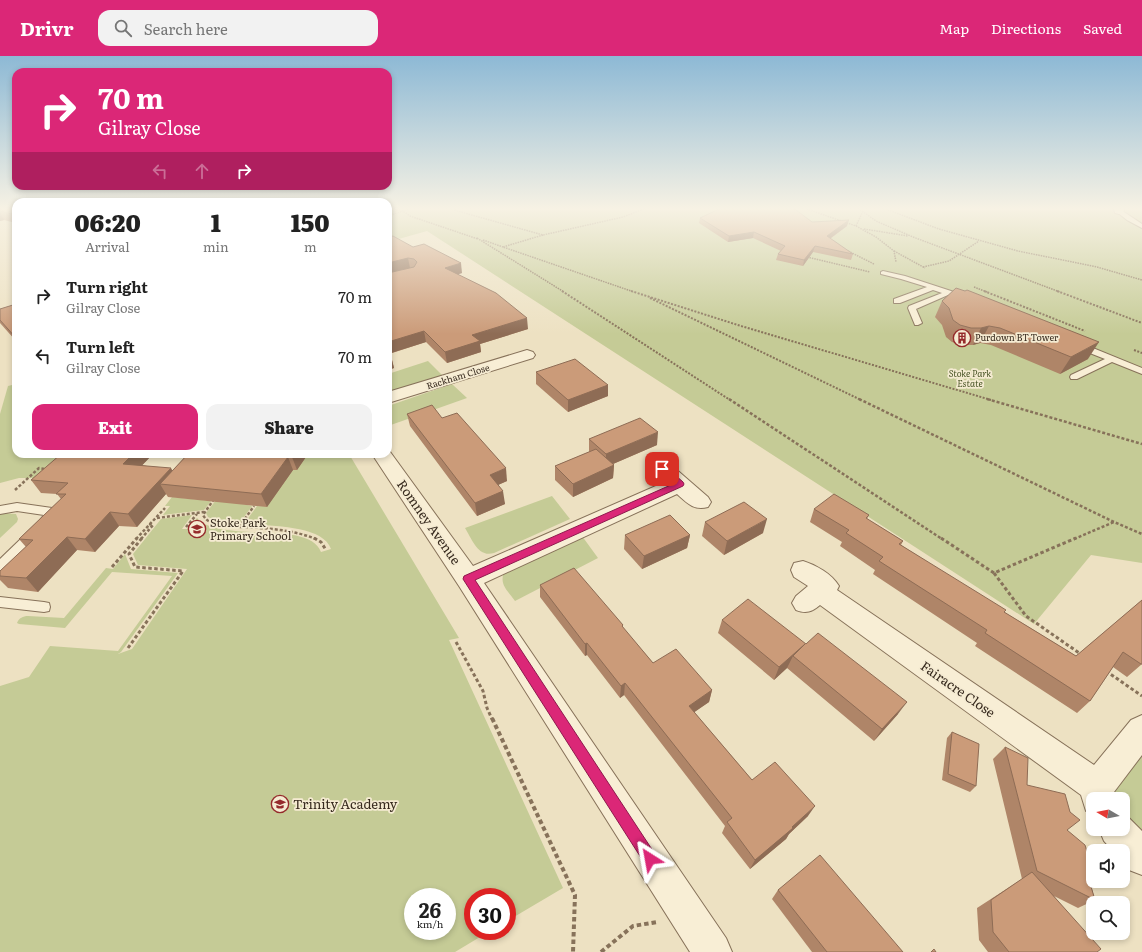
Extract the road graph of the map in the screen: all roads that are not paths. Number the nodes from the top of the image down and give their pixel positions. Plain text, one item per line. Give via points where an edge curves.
1 (882, 273) road end
2 (934, 287) junction
3 (949, 292) junction
4 (897, 301) dead end
5 (971, 301) edge
6 (918, 323) dead end
7 (1074, 343) edge
8 (528, 355) dead end
9 (1112, 359) junction
10 (1142, 371) edge
11 (1074, 377) dead end
12 (392, 397) edge
13 (385, 458) edge
14 (662, 469) dead end
15 (680, 484) junction
16 (700, 502) dead end
17 (0, 510) edge
18 (0, 567) edge
19 (468, 579) junction
20 (809, 588) dead end
21 (0, 602) edge
22 (44, 607) dead end
23 (1142, 730) edge
24 (1096, 792) edge
25 (1098, 792) edge
26 (1122, 836) edge
27 (1142, 857) edge
28 (712, 952) edge

1 - 2 lane
2 - 3 lane
2 - 4 lane
3 - 5 lane
3 - 6 lane via 912,308
7 - 9 lane
8 - 12 street, Rackham Close
9 - 10 lane
9 - 11 lane
13 - 19 street, Romney Avenue
14 - 15 street
15 - 16 street
15 - 19 street
17 - 18 lane via 17,507 53,513
19 - 28 street, Romney Avenue
20 - 24 street, Fairacre Close
21 - 22 lane
23 - 25 street
26 - 27 street

